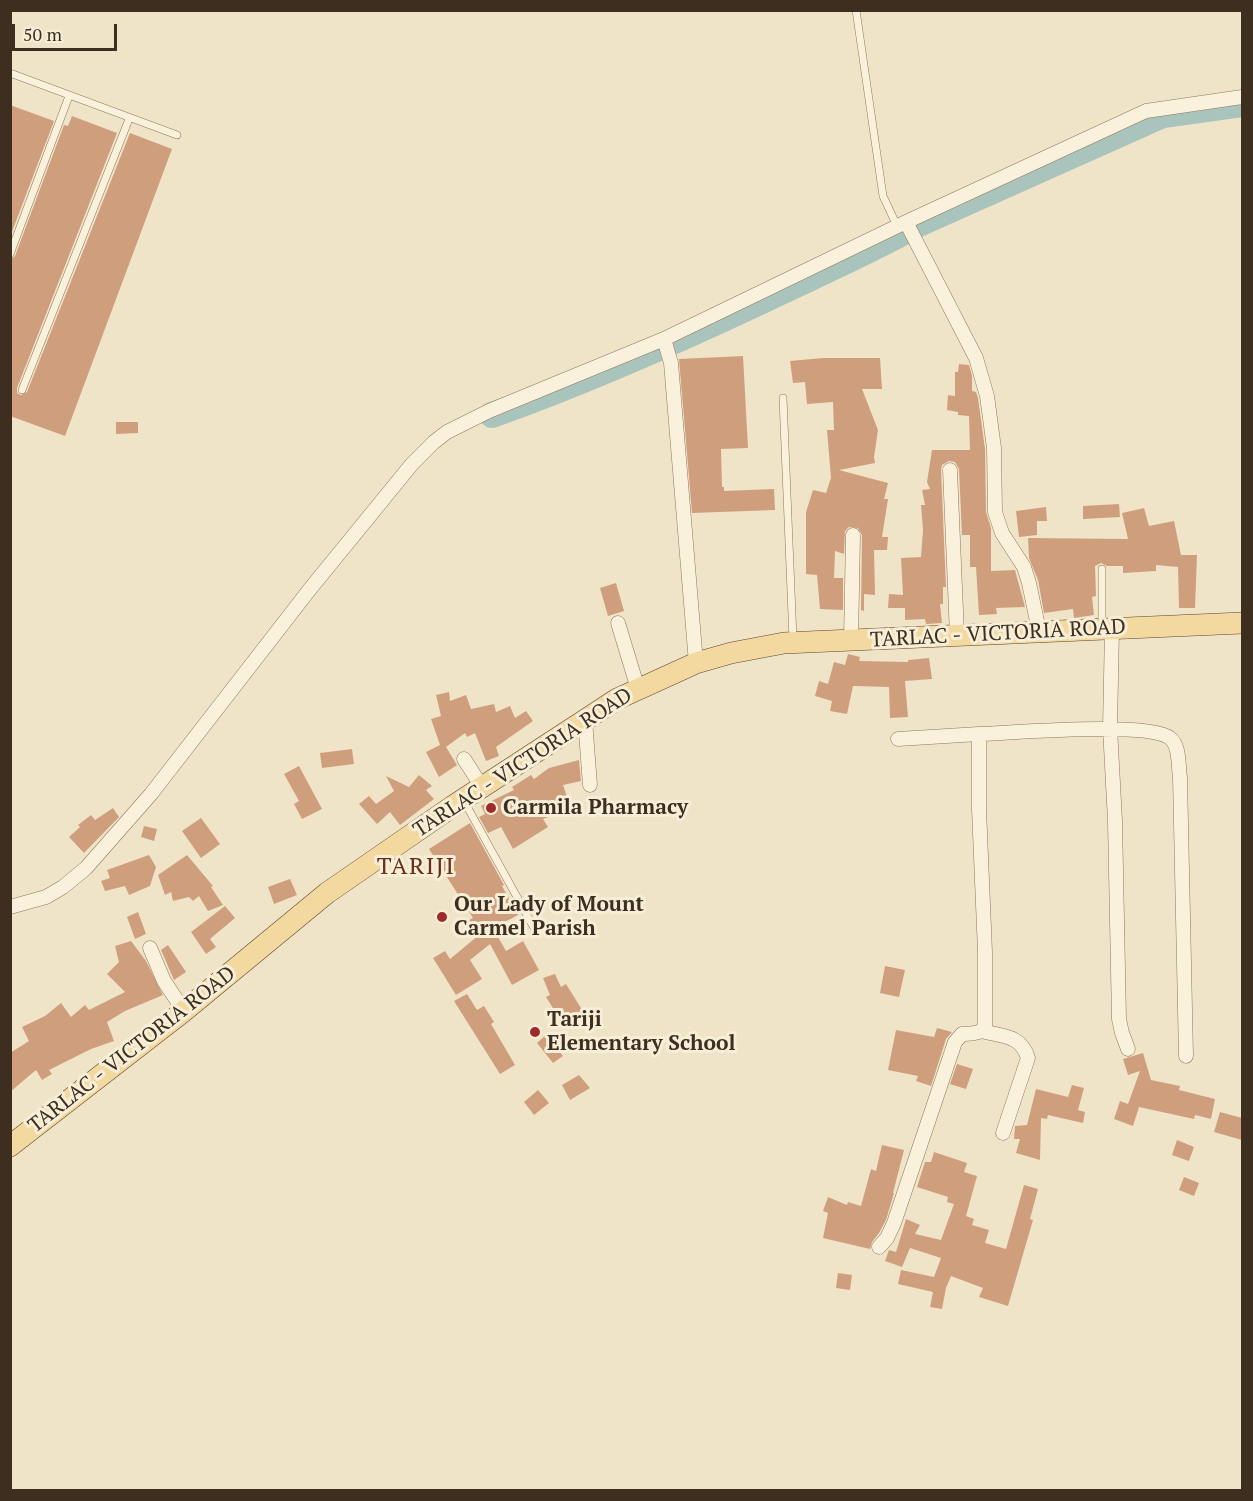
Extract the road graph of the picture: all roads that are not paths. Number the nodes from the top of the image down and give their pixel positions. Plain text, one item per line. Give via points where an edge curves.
1 (856, 10) edge
2 (10, 73) edge
3 (69, 96) junction
4 (1242, 97) edge
5 (129, 118) junction
6 (177, 135) dead end
7 (904, 225) junction
8 (10, 254) edge
9 (664, 341) junction
10 (22, 390) dead end
11 (783, 398) dead end
12 (950, 470) dead end
13 (853, 535) dead end
14 (1102, 569) dead end
15 (618, 623) dead end
16 (1242, 623) edge
17 (1107, 629) junction
18 (1039, 631) junction
19 (957, 635) junction
20 (851, 640) junction
21 (793, 643) junction
22 (696, 663) junction
23 (638, 689) junction
24 (585, 720) junction
25 (1110, 728) junction
26 (979, 734) junction
27 (898, 739) dead end
28 (465, 759) dead end
29 (590, 785) dead end
30 (482, 787) junction
31 (463, 799) junction
32 (10, 907) edge
33 (533, 926) dead end
34 (150, 948) dead end
35 (184, 1011) junction
36 (982, 1031) junction
37 (1128, 1049) dead end
38 (1186, 1056) dead end
39 (1004, 1133) dead end
40 (10, 1146) edge
41 (879, 1247) dead end

1 - 7 lane via 883,196
2 - 3 lane
3 - 5 lane
3 - 8 lane
4 - 7 street via 1146,111
5 - 6 lane
5 - 10 lane
7 - 9 street
7 - 18 street via 916,238 976,358 987,396 994,448 996,512 1002,533 1024,567
9 - 22 street via 671,363
9 - 32 street via 489,411 434,442 310,589 151,794 86,868 46,897
11 - 21 lane
12 - 19 street
13 - 20 street
14 - 17 lane
15 - 23 street
16 - 17 main road, TARLAC - VICTORIA ROAD
17 - 18 main road, TARLAC - VICTORIA ROAD
17 - 25 street
18 - 19 main road, TARLAC - VICTORIA ROAD
19 - 20 main road, TARLAC - VICTORIA ROAD
20 - 21 main road, TARLAC - VICTORIA ROAD
21 - 22 main road, TARLAC - VICTORIA ROAD
22 - 23 main road, TARLAC - VICTORIA ROAD
23 - 24 main road, TARLAC - VICTORIA ROAD
24 - 29 street
24 - 30 main road, TARLAC - VICTORIA ROAD
25 - 26 street
25 - 37 street via 1119,1018
25 - 38 street via 1164,734 1177,749
26 - 27 street
26 - 36 street via 986,1018
28 - 30 street
30 - 31 main road, TARLAC - VICTORIA ROAD
31 - 33 lane
31 - 35 main road, TARLAC - VICTORIA ROAD via 327,893
34 - 35 street via 164,981
35 - 40 main road, TARLAC - VICTORIA ROAD
36 - 39 street via 1019,1041 1028,1058
36 - 41 street via 962,1034 955,1042 894,1223

